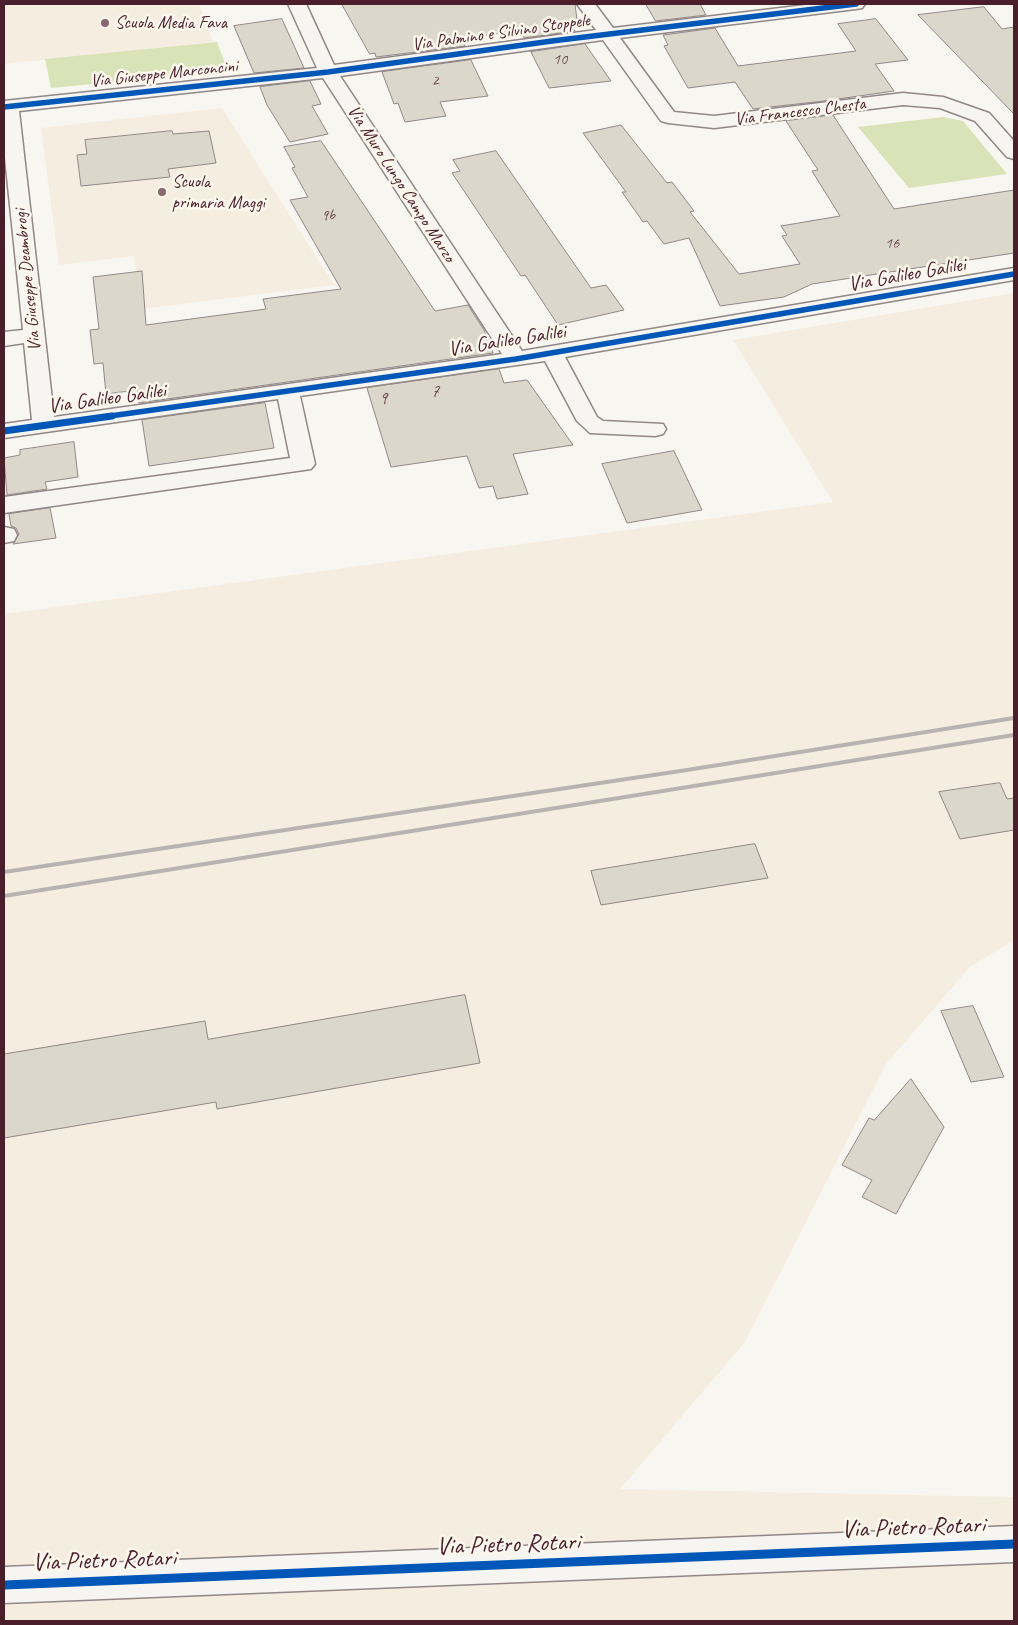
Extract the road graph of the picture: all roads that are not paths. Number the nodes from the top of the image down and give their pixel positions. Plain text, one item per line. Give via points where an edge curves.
1 (298, 4) edge
2 (586, 4) edge
3 (856, 4) edge
4 (609, 34) junction
5 (328, 72) junction
6 (6, 106) edge
7 (1014, 153) edge
8 (1014, 274) edge
9 (34, 335) junction
10 (4, 339) edge
11 (552, 353) junction
12 (516, 359) junction
13 (288, 391) junction
14 (44, 425) junction
15 (655, 428) dead end
16 (4, 431) edge
17 (4, 505) edge
18 (1014, 1544) edge
19 (4, 1585) edge

1 - 5 street, Via Muro Lungo Campo Marzo
2 - 4 street, Via Francesco Chesta
3 - 4 street, Via Palmino e Silvino Stoppele
4 - 5 street, Via Palmino e Silvino Stoppele
4 - 7 street, Via Francesco Chesta via 668,117 714,122 903,99 943,103 982,117
5 - 6 street, Via Giuseppe Marconcini
5 - 12 street, Via Muro Lungo Campo Marzo
6 - 9 street, Via Giuseppe Deambrogi
8 - 11 street, Via Galileo Galilei
9 - 10 street
9 - 14 street, Via Giuseppe Deambrogi
11 - 12 street, Via Galileo Galilei
11 - 15 street via 588,421 598,428
12 - 13 street, Via Galileo Galilei
13 - 14 street, Via Galileo Galilei
13 - 17 street via 304,464
14 - 16 street, Via Galileo Galilei
18 - 19 street, Via Pietro Rotari

